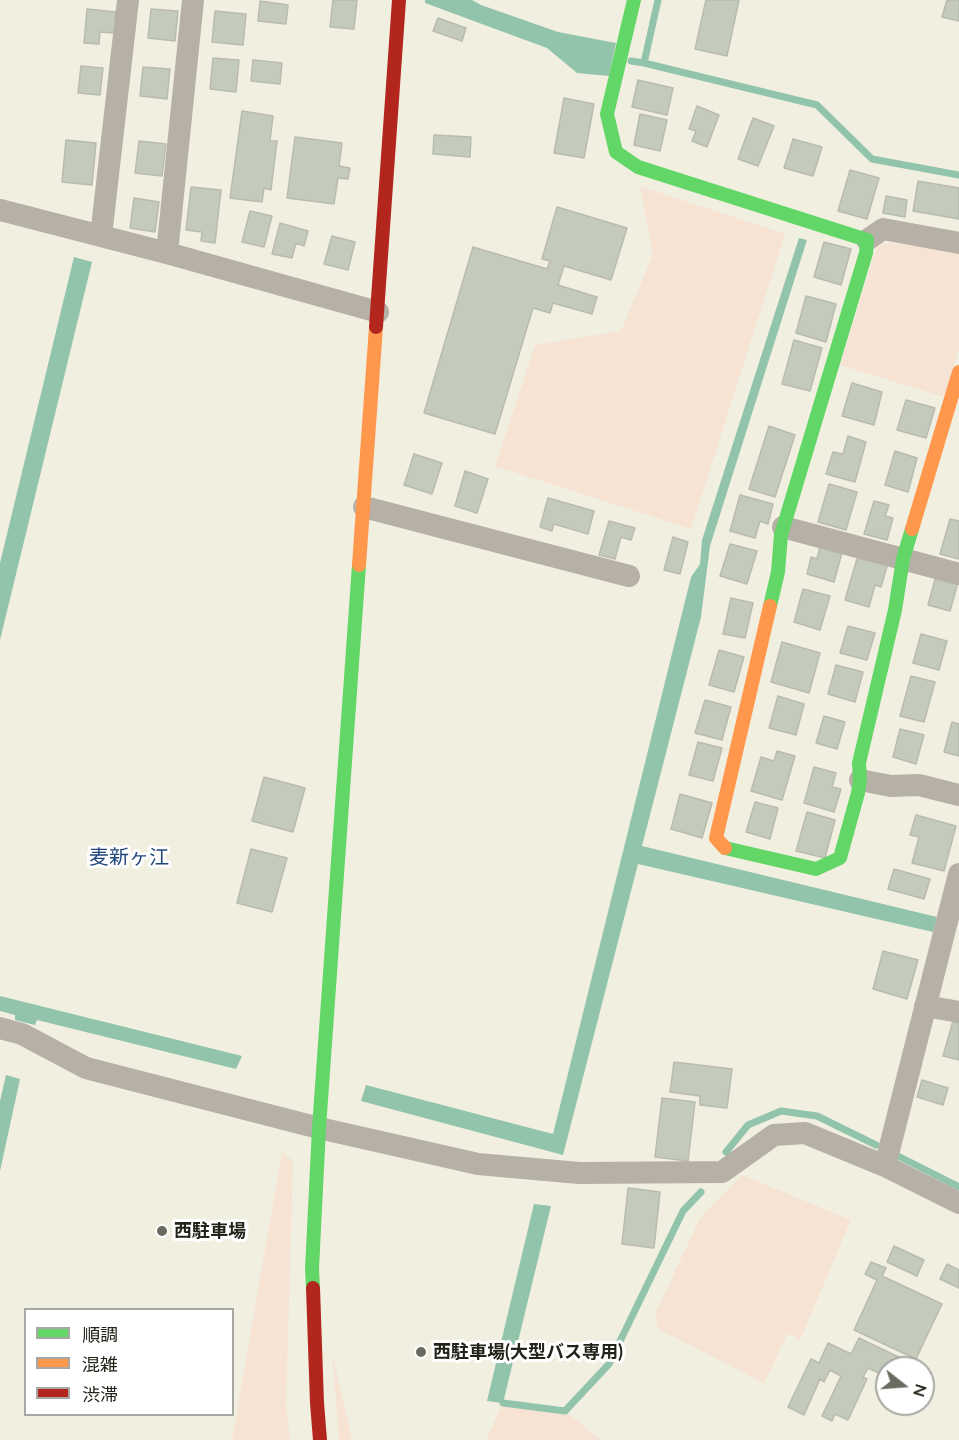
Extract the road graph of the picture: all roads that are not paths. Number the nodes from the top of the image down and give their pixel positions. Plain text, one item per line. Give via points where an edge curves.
1 (128, 0) edge
2 (193, 0) edge
3 (399, 0) edge
4 (634, 0) edge
5 (0, 210) edge
6 (101, 236) junction
7 (867, 240) junction
8 (959, 243) edge
9 (167, 253) junction
10 (378, 312) junction
11 (959, 372) edge
12 (364, 507) junction
13 (783, 527) junction
14 (903, 559) junction
15 (959, 574) edge
16 (629, 576) dead end
17 (860, 780) junction
18 (959, 795) edge
19 (959, 874) edge
20 (925, 1006) junction
21 (959, 1012) edge
22 (0, 1028) edge
23 (319, 1128) junction
24 (885, 1166) junction
25 (959, 1203) edge
26 (320, 1440) edge

1 - 6 street
2 - 9 street
3 - 10 street
4 - 7 street via 607,114 616,152 639,167
5 - 6 street
6 - 9 street
7 - 8 street via 883,229
7 - 13 street
9 - 10 street
10 - 12 street
11 - 14 street
12 - 16 street
12 - 23 street
13 - 14 street
13 - 17 street via 778,572 716,838 724,848 816,869 840,858
14 - 15 street
14 - 17 street via 859,763
17 - 18 street via 891,786 919,785
19 - 20 street
20 - 21 street
20 - 24 street
22 - 23 street via 22,1034 86,1068
23 - 24 street via 478,1164 579,1173 722,1172 774,1135 805,1133
23 - 26 street via 312,1269
24 - 25 street

